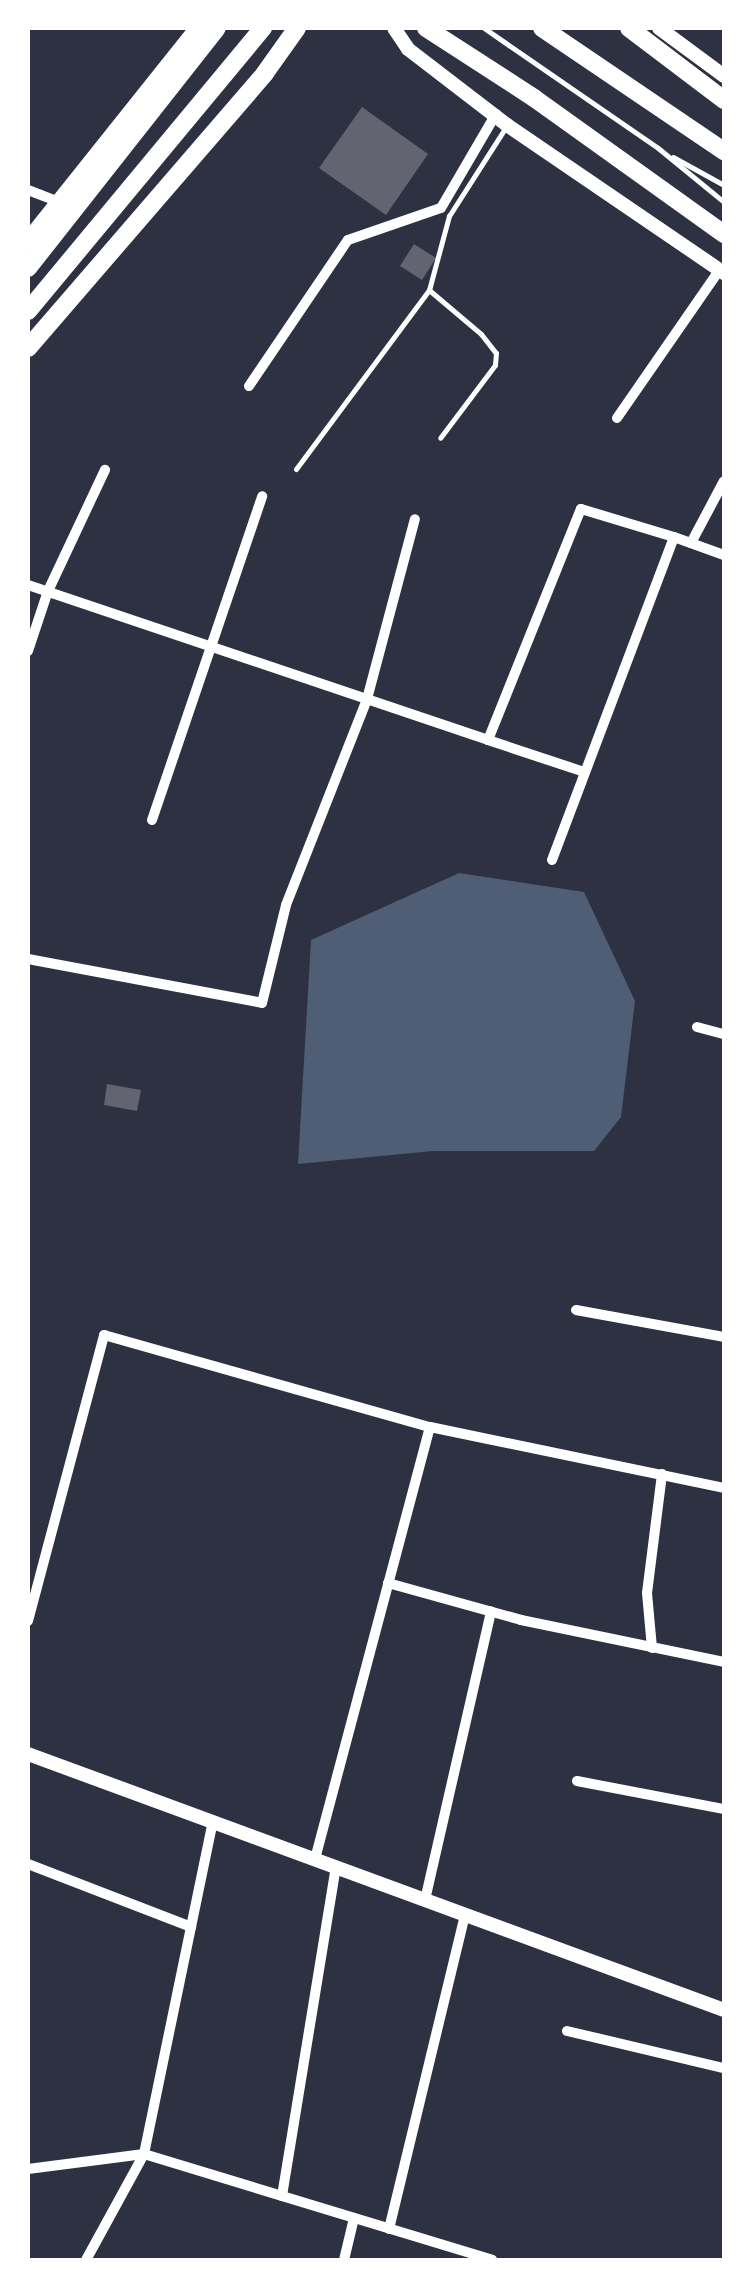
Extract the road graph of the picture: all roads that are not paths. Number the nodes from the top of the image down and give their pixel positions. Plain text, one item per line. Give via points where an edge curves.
1 (195, 28) edge
2 (217, 28) edge
3 (262, 28) edge
4 (298, 28) edge
5 (394, 28) edge
6 (426, 28) edge
7 (484, 28) edge
8 (542, 28) edge
9 (629, 28) edge
10 (659, 28) edge
11 (724, 76) edge
12 (724, 100) edge
13 (502, 119) junction
14 (658, 148) junction
15 (724, 151) edge
16 (724, 185) edge
17 (28, 190) edge
18 (59, 202) junction
19 (724, 202) edge
20 (724, 234) edge
21 (28, 242) edge
22 (28, 268) edge
23 (722, 271) edge
24 (430, 290) junction
25 (28, 311) edge
26 (28, 348) edge
27 (249, 386) dead end
28 (616, 418) dead end
29 (440, 438) dead end
30 (296, 468) dead end
31 (105, 470) dead end
32 (724, 482) edge
33 (262, 496) dead end
34 (415, 520) dead end
35 (674, 536) junction
36 (691, 542) junction
37 (724, 554) edge
38 (28, 584) edge
39 (48, 590) junction
40 (211, 646) junction
41 (28, 651) edge
42 (367, 699) junction
43 (488, 740) junction
44 (584, 772) junction
45 (152, 820) dead end
46 (552, 860) dead end
47 (28, 960) edge
48 (697, 1027) dead end
49 (724, 1034) edge
50 (576, 1310) dead end
51 (724, 1337) edge
52 (430, 1427) junction
53 (662, 1474) junction
54 (724, 1488) edge
55 (28, 1571) edge
56 (40, 1572) junction
57 (388, 1583) junction
58 (490, 1611) junction
59 (28, 1621) edge
60 (652, 1648) junction
61 (724, 1662) edge
62 (28, 1754) edge
63 (577, 1782) dead end
64 (724, 1809) edge
65 (213, 1822) junction
66 (315, 1859) junction
67 (28, 1864) edge
68 (336, 1868) junction
69 (425, 1900) junction
70 (465, 1915) junction
71 (191, 1926) junction
72 (724, 2010) edge
73 (568, 2031) dead end
74 (724, 2068) edge
75 (144, 2154) junction
76 (28, 2169) edge
77 (282, 2196) junction
78 (354, 2218) junction
79 (390, 2229) junction
80 (86, 2260) edge
81 (344, 2260) edge
82 (492, 2260) edge

1 - 18 main road
2 - 22 main road
3 - 25 main road
4 - 26 main road
5 - 13 street via 408,49
6 - 20 main road
7 - 14 lane
8 - 15 main road
9 - 12 main road
10 - 11 street
13 - 23 street
13 - 24 lane via 449,216
13 - 27 street via 441,208 348,240
14 - 16 lane
14 - 19 lane
17 - 18 street
18 - 21 main road
23 - 28 street
24 - 29 lane via 496,353 495,365
24 - 30 lane
31 - 39 street
32 - 36 street
33 - 40 street
34 - 42 street
35 - 36 street
35 - 43 street via 581,509
35 - 44 street
36 - 37 street
38 - 39 street
39 - 40 street
39 - 41 street
40 - 42 street
40 - 45 street
42 - 43 street
42 - 47 street via 286,904 262,1003
43 - 44 street
44 - 46 street
48 - 49 street
50 - 51 street
52 - 53 street
52 - 56 street via 104,1335
52 - 57 street
53 - 54 street
53 - 60 street via 647,1593
55 - 56 street
56 - 59 street
57 - 58 street
57 - 66 street
58 - 60 street
58 - 69 street
60 - 61 street
62 - 65 street
63 - 64 street
65 - 66 street
65 - 71 street
66 - 68 street
67 - 71 street
68 - 69 street
68 - 77 street
69 - 70 street
70 - 72 street
70 - 79 street
71 - 75 street
73 - 74 street
75 - 76 street
75 - 77 street
75 - 80 street
77 - 78 street
78 - 79 street
78 - 81 street
79 - 82 street

